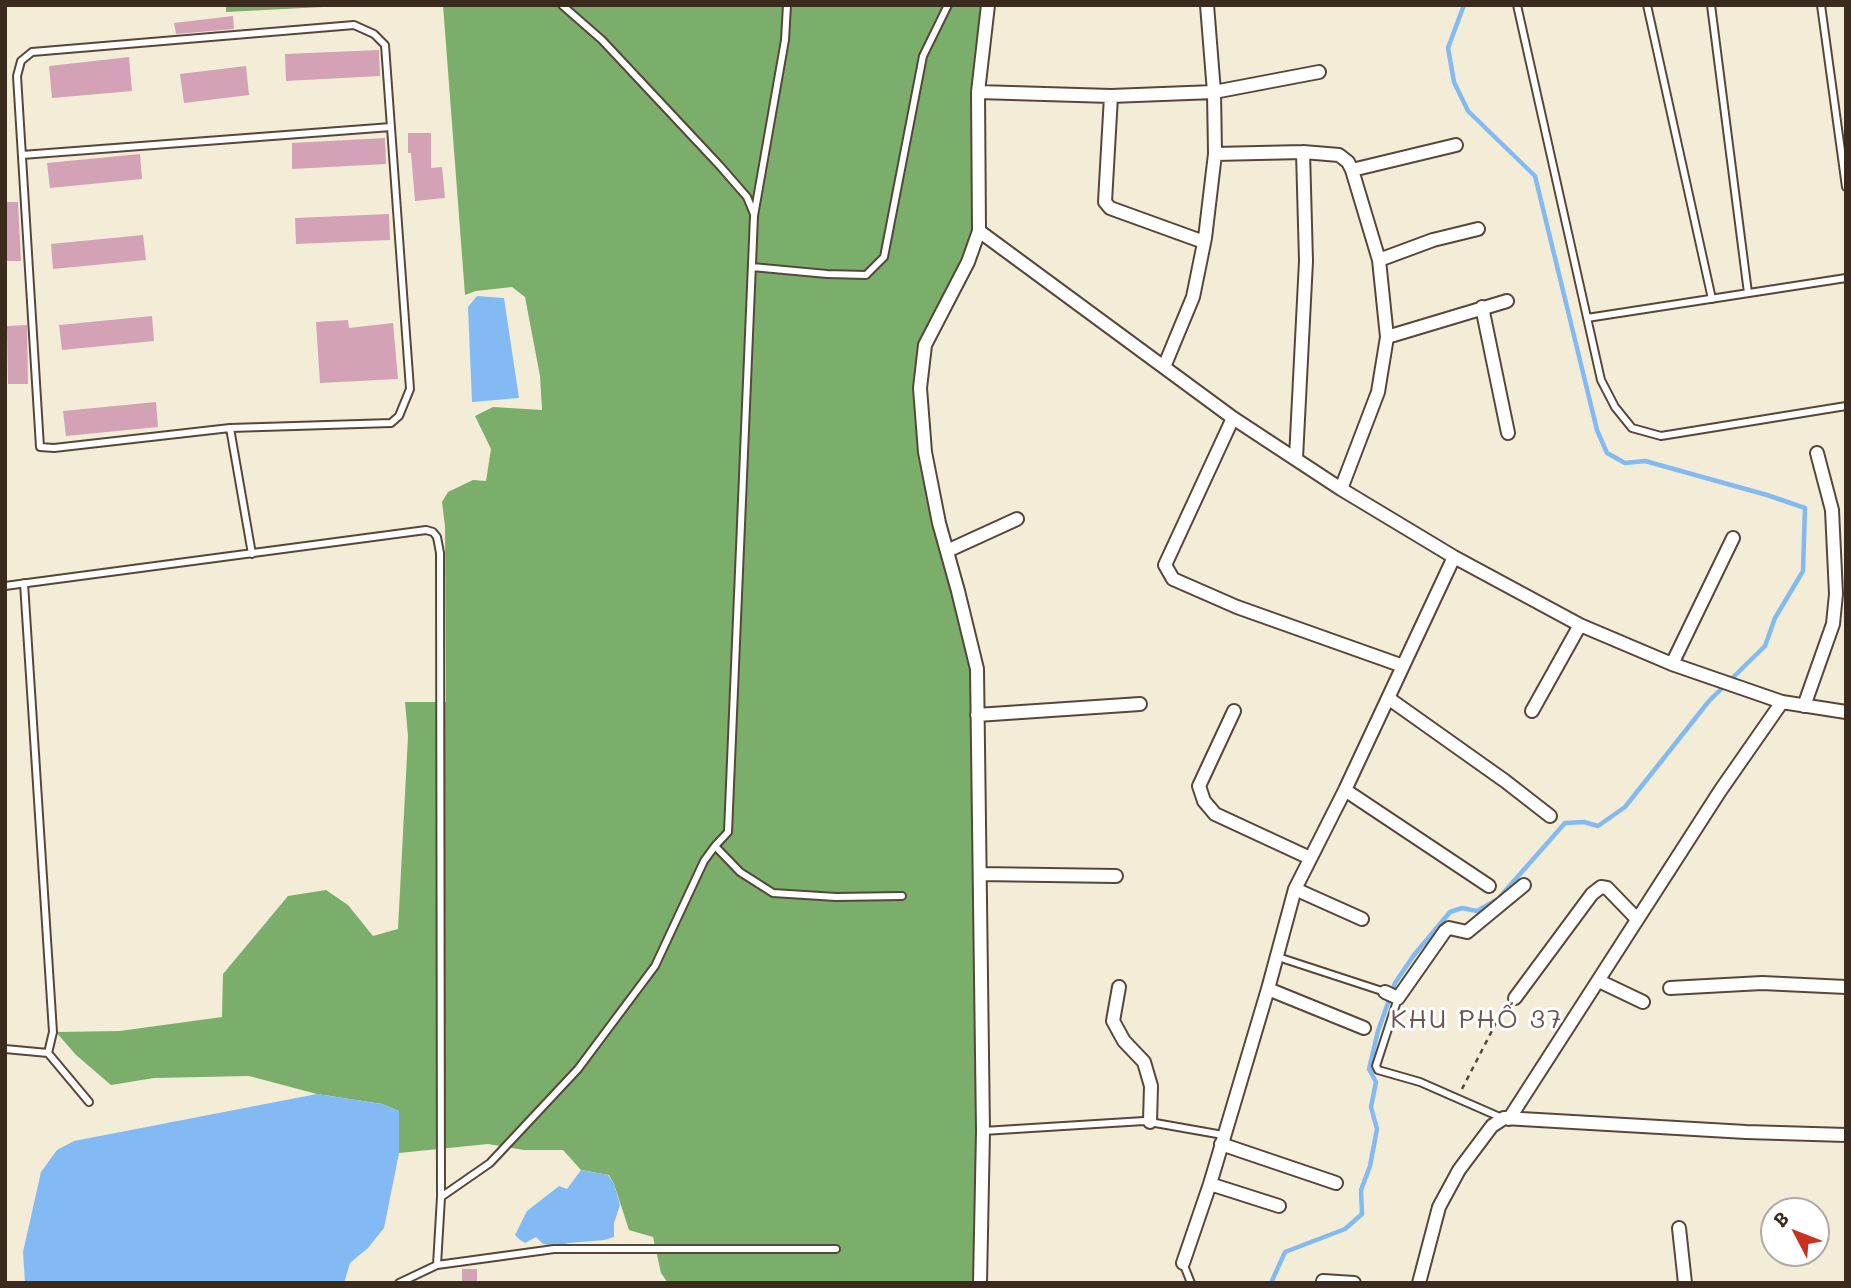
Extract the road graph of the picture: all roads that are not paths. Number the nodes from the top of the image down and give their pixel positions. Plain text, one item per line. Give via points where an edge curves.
1 (562, 5) edge
2 (787, 5) edge
3 (948, 5) edge
4 (988, 5) edge
5 (1208, 5) edge
6 (1517, 5) edge
7 (1647, 5) edge
8 (1711, 5) edge
9 (1821, 5) edge
10 (1319, 72) dead end
11 (978, 92) junction
12 (1214, 93) junction
13 (1111, 96) junction
14 (391, 127) junction
15 (1456, 145) dead end
16 (1303, 152) junction
17 (1215, 154) junction
18 (22, 155) junction
19 (1352, 170) junction
20 (1846, 187) edge
21 (754, 216) junction
22 (1478, 229) dead end
23 (979, 231) junction
24 (1204, 242) junction
25 (1379, 260) junction
26 (752, 267) junction
27 (1846, 278) edge
28 (1748, 293) junction
29 (1712, 299) junction
30 (1507, 301) dead end
31 (1482, 307) junction
32 (1587, 318) junction
33 (1387, 337) junction
34 (1164, 367) junction
35 (1846, 406) edge
36 (1233, 418) junction
37 (230, 428) junction
38 (1508, 433) dead end
39 (1817, 453) dead end
40 (1296, 458) junction
41 (1341, 489) junction
42 (1017, 519) dead end
43 (1733, 538) dead end
44 (947, 551) junction
45 (252, 554) junction
46 (1454, 557) junction
47 (24, 583) junction
48 (5, 586) edge
49 (1580, 625) junction
50 (1672, 664) junction
51 (1403, 666) junction
52 (1388, 698) junction
53 (1782, 702) junction
54 (1140, 704) dead end
55 (1804, 706) junction
56 (1234, 710) dead end
57 (1532, 711) dead end
58 (1846, 712) edge
59 (977, 715) junction
60 (1345, 790) junction
61 (1550, 816) dead end
62 (715, 846) junction
63 (1310, 858) junction
64 (980, 874) junction
65 (1116, 876) dead end
66 (1524, 885) dead end
67 (1489, 886) dead end
68 (1294, 889) junction
69 (902, 896) dead end
70 (1362, 919) dead end
71 (1636, 919) junction
72 (1276, 956) junction
73 (1599, 981) junction
74 (1119, 987) dead end
75 (1846, 987) edge
76 (1670, 988) dead end
77 (1268, 989) junction
78 (1392, 995) junction
79 (1515, 998) road end
80 (1643, 1002) dead end
81 (1364, 1028) dead end
82 (5, 1049) edge
83 (48, 1053) junction
84 (89, 1101) dead end
85 (1506, 1119) junction
86 (1150, 1122) junction
87 (984, 1131) junction
88 (1846, 1135) edge
89 (1222, 1140) junction
90 (1336, 1183) dead end
91 (1210, 1184) junction
92 (441, 1198) junction
93 (1279, 1206) dead end
94 (1679, 1228) dead end
95 (836, 1249) dead end
96 (1183, 1263) joint
97 (437, 1265) junction
98 (1323, 1281) dead end
99 (399, 1283) edge
100 (980, 1283) edge
101 (1191, 1283) edge
102 (1354, 1283) edge
103 (1419, 1283) edge
104 (1685, 1283) edge

1 - 21 lane via 602,40 747,197
2 - 21 lane
3 - 26 lane via 923,56 884,257 866,275
4 - 11 street
5 - 12 street
6 - 32 lane
7 - 29 lane
8 - 28 lane
9 - 20 lane
10 - 12 street
11 - 13 street
11 - 23 street
12 - 13 street
12 - 17 street
13 - 24 street via 1105,202 1110,208
14 - 18 lane
14 - 18 lane via 385,45 354,25 32,52 21,61 17,76
14 - 37 lane via 410,389 399,416 391,423
15 - 19 street
16 - 17 street
16 - 19 street via 1339,155
16 - 40 street via 1306,261
17 - 24 street
18 - 37 lane via 40,447
19 - 25 street
21 - 26 lane
22 - 25 street
23 - 34 street
23 - 44 street via 925,345 920,388 925,452
24 - 34 street via 1193,297
25 - 33 street
26 - 62 lane via 728,832
27 - 28 lane
28 - 29 lane
29 - 32 lane
30 - 31 street
31 - 33 street
31 - 38 street
32 - 35 lane via 1601,380 1632,428 1661,436
33 - 41 street via 1378,392
34 - 36 street
36 - 40 street
36 - 51 street via 1165,565 1173,579 1237,607
37 - 45 lane
39 - 55 street via 1832,510 1836,594 1833,624
40 - 41 street
41 - 46 street
42 - 44 street
43 - 50 street
44 - 59 street via 976,669
45 - 47 lane
45 - 92 lane via 426,530 437,537
46 - 49 street
46 - 51 street
47 - 48 lane
47 - 83 lane via 53,1031
49 - 50 street
49 - 57 street
50 - 53 street
51 - 52 street
52 - 60 street
52 - 61 street
53 - 55 street
53 - 71 street
54 - 59 street
55 - 58 street
56 - 63 street via 1199,786 1204,801 1215,814
59 - 64 street
60 - 63 street
60 - 67 street
62 - 69 lane via 740,872 773,893
62 - 92 lane via 656,966 578,1069 491,1163
63 - 68 street
64 - 65 street
64 - 87 street
66 - 78 street via 1467,932 1445,931
68 - 70 street
68 - 72 street
71 - 73 street
71 - 79 street via 1601,887
72 - 77 street
72 - 78 lane
73 - 80 street
73 - 85 street
74 - 86 street via 1113,1021 1144,1062 1151,1086
75 - 76 street via 1762,983
77 - 81 street
77 - 89 street
78 - 85 lane via 1376,1066 1381,1072 1420,1082
82 - 83 lane
83 - 84 lane
85 - 88 street
85 - 103 street via 1492,1126 1459,1170 1439,1207
86 - 87 lane
86 - 89 lane
87 - 100 street
89 - 90 street
89 - 91 street
91 - 93 street
91 - 96 street
92 - 97 lane
94 - 104 street
95 - 97 lane via 554,1250
96 - 101 lane
97 - 99 lane
98 - 102 street

